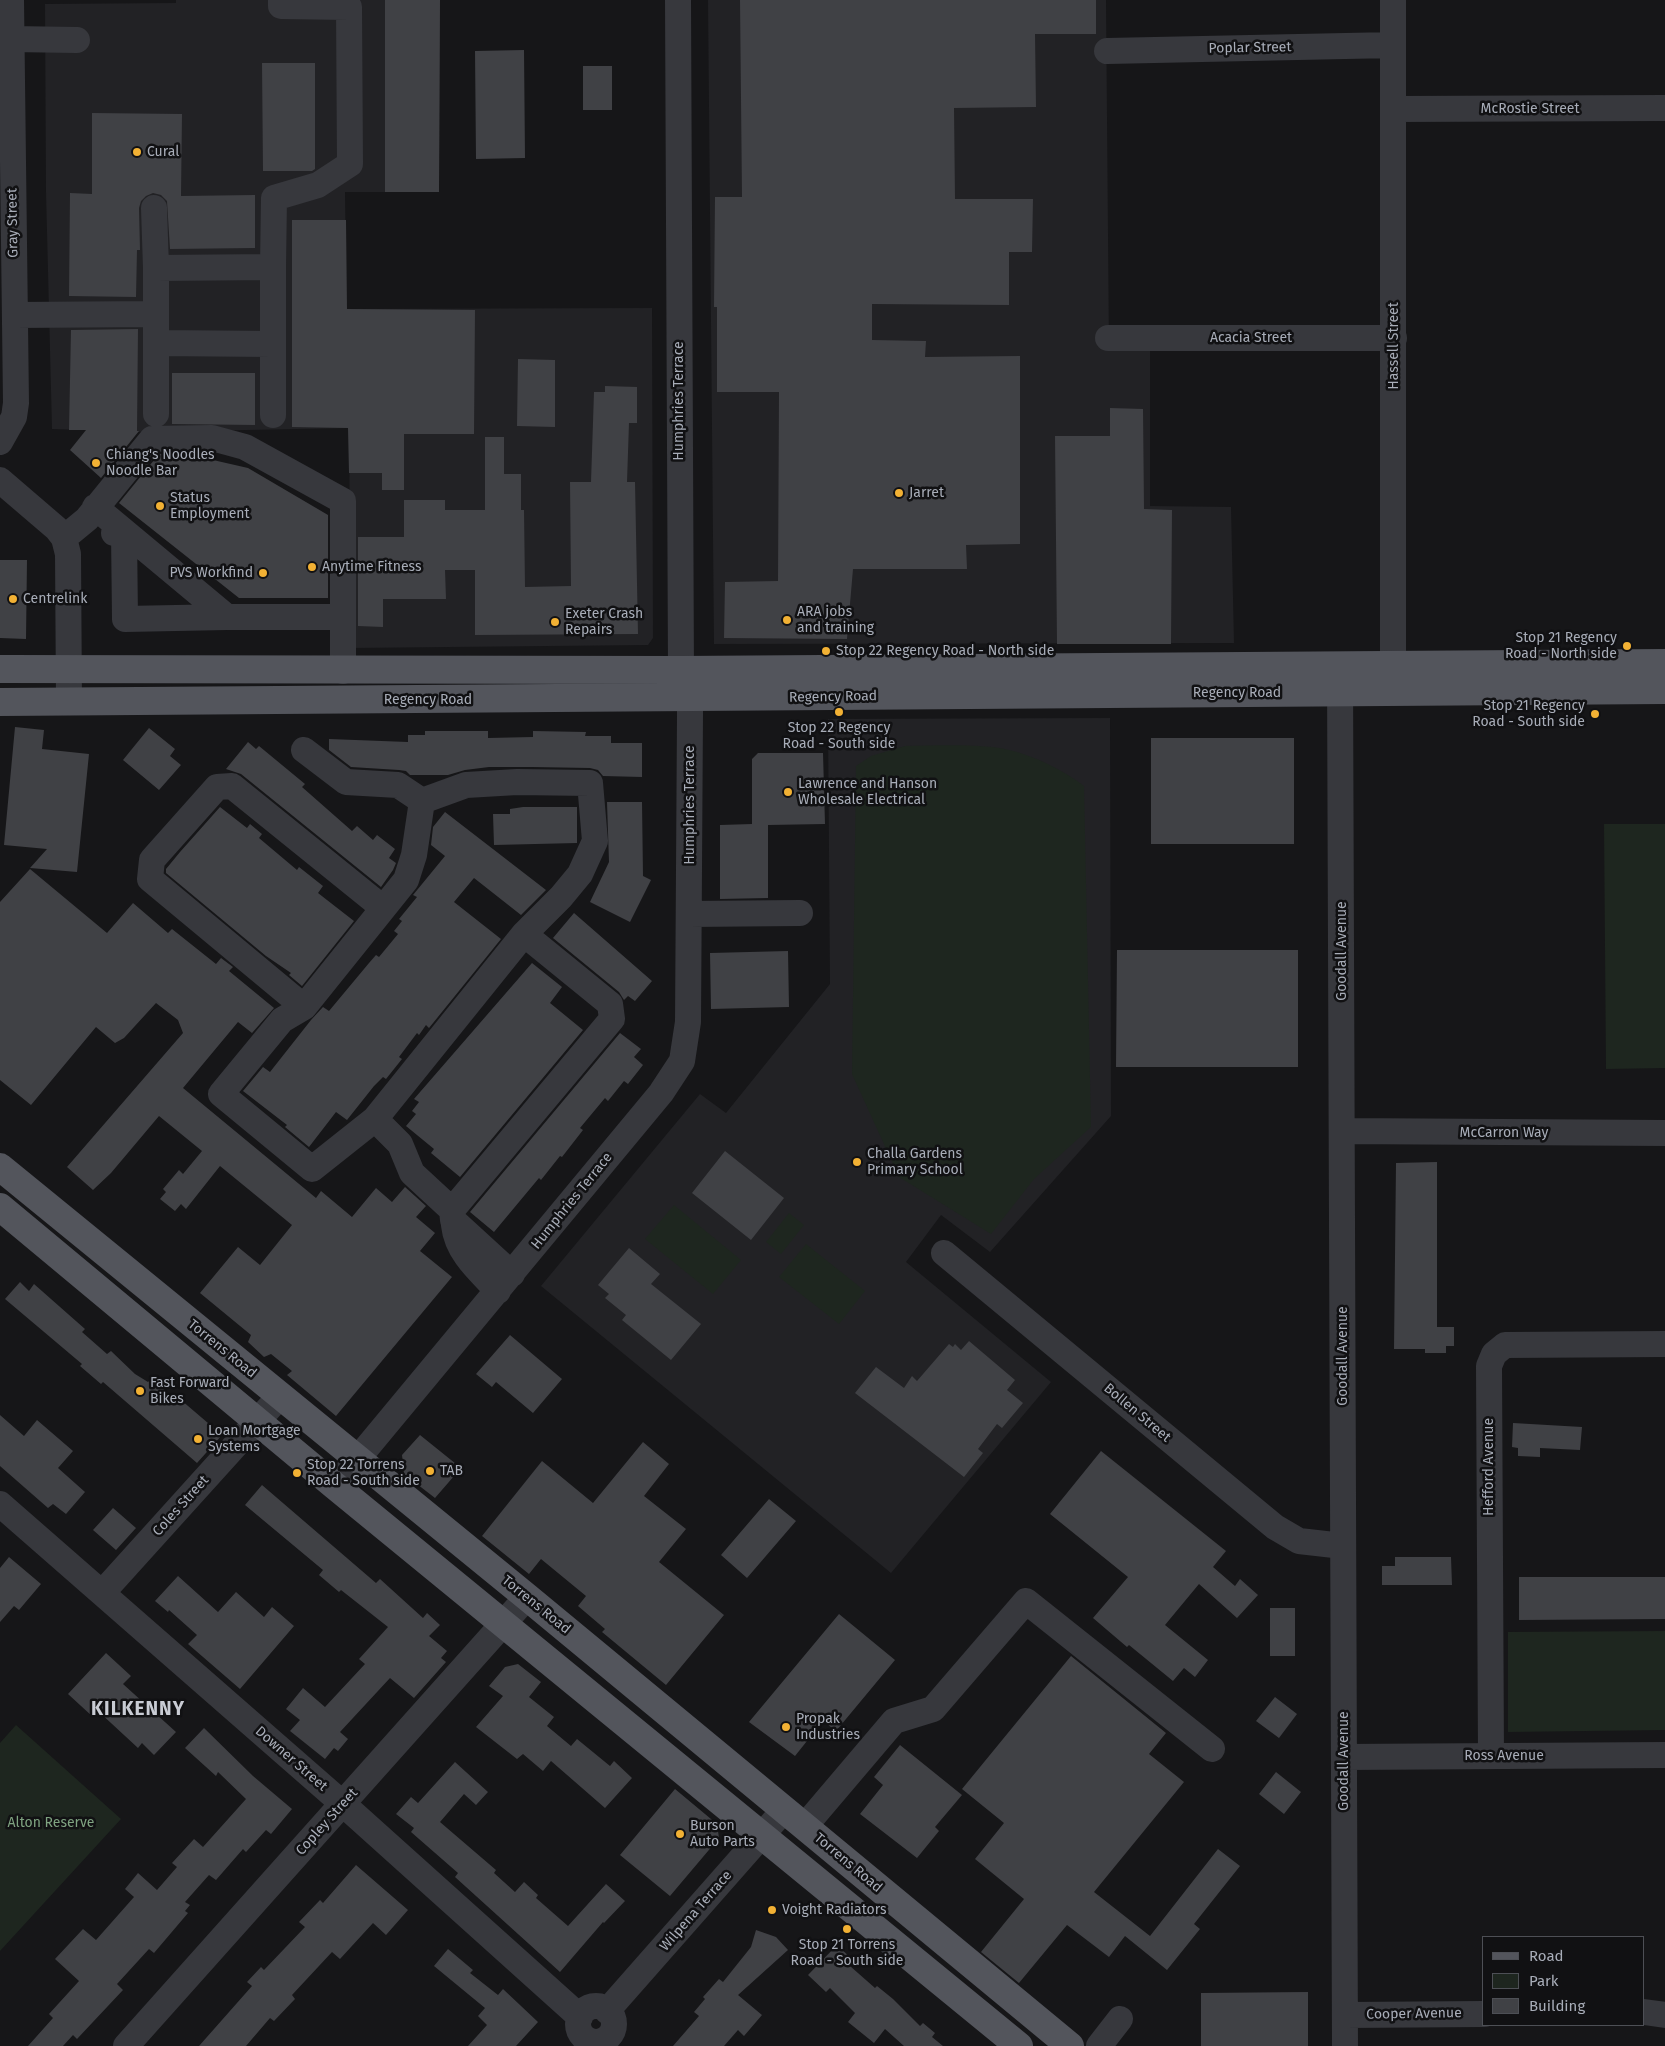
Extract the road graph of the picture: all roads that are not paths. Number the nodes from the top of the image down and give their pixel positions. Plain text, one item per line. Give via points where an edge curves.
1 (11, 0) edge
2 (281, 0) edge
3 (678, 0) edge
4 (1393, 0) edge
5 (11, 39) junction
6 (77, 40) dead end
7 (1393, 45) junction
8 (1107, 51) dead end
9 (1665, 108) edge
10 (1395, 109) junction
11 (154, 208) dead end
12 (273, 267) junction
13 (156, 268) junction
14 (156, 314) junction
15 (15, 315) junction
16 (1108, 338) dead end
17 (1394, 338) junction
18 (156, 343) junction
19 (272, 344) junction
20 (156, 414) dead end
21 (273, 415) dead end
22 (0, 442) edge
23 (0, 480) edge
24 (96, 507) junction
25 (124, 533) junction
26 (64, 538) junction
27 (227, 617) junction
28 (343, 617) junction
29 (1665, 663) edge
30 (1392, 665) junction
31 (1340, 666) junction
32 (0, 669) edge
33 (69, 669) junction
34 (343, 670) junction
35 (680, 670) junction
36 (1665, 690) edge
37 (1393, 692) junction
38 (1341, 693) junction
39 (690, 699) junction
40 (0, 702) edge
41 (69, 702) junction
42 (304, 750) dead end
43 (422, 801) junction
44 (383, 908) junction
45 (800, 913) dead end
46 (689, 914) junction
47 (524, 934) junction
48 (304, 1007) junction
49 (376, 1119) junction
50 (1342, 1131) junction
51 (1665, 1133) edge
52 (0, 1167) edge
53 (0, 1206) edge
54 (453, 1215) junction
55 (82, 1234) junction
56 (944, 1253) dead end
57 (61, 1256) junction
58 (505, 1283) junction
59 (1665, 1344) edge
60 (280, 1396) junction
61 (258, 1422) junction
62 (357, 1460) junction
63 (335, 1486) junction
64 (0, 1504) edge
65 (1343, 1546) junction
66 (102, 1593) junction
67 (527, 1597) junction
68 (504, 1624) junction
69 (1212, 1749) dead end
70 (1665, 1755) edge
71 (1491, 1756) junction
72 (1344, 1757) junction
73 (343, 1804) junction
74 (784, 1810) junction
75 (804, 1827) junction
76 (761, 1836) junction
77 (1645, 2012) edge
78 (1482, 2014) edge
79 (1345, 2015) junction
80 (1665, 2015) edge
81 (1120, 2019) dead end
82 (596, 2032) edge
83 (126, 2046) edge
84 (1019, 2046) edge
85 (1070, 2046) edge
86 (1099, 2046) edge
87 (1345, 2046) edge

1 - 5 street, Gray Street
2 - 12 street via 282,6 349,6 350,164 318,185 274,198
3 - 35 street, Humphries Terrace
4 - 7 street, Hassell Street
5 - 6 street
5 - 15 street, Gray Street
7 - 8 street, Poplar Street
7 - 10 street, Hassell Street
9 - 10 street, McRostie Street
10 - 17 street, Hassell Street
11 - 13 street
12 - 13 street
12 - 19 street
13 - 14 street
14 - 15 street
14 - 18 street
15 - 22 street, Gray Street via 14,417
16 - 17 street, Acacia Street
17 - 30 street, Hassell Street
18 - 19 street
18 - 20 street
19 - 21 street
23 - 26 street
24 - 25 street
24 - 26 street
24 - 28 street via 152,439 212,438 245,447 343,501
25 - 26 street via 92,533
25 - 27 street
25 - 27 street via 125,619
26 - 33 street via 68,554
27 - 28 street
28 - 34 street
29 - 30 main road, Regency Road
30 - 31 main road, Regency Road
30 - 37 street, Hassell Street
31 - 35 main road, Regency Road
31 - 38 street, Goodall Avenue
32 - 33 main road, Regency Road
33 - 34 main road, Regency Road
33 - 41 street
34 - 35 main road, Regency Road
35 - 39 street, Humphries Terrace
36 - 37 main road, Regency Road
37 - 38 main road, Regency Road
38 - 39 main road, Regency Road
38 - 50 street, Goodall Avenue
39 - 41 main road, Regency Road
39 - 46 street, Humphries Terrace
40 - 41 main road, Regency Road
42 - 43 street via 346,782 398,785
43 - 44 street via 414,855 406,880
43 - 47 street via 466,785 590,783 595,841 580,874
44 - 48 street
44 - 48 street via 232,786 216,787 152,860 150,879
45 - 46 street
46 - 58 street, Humphries Terrace via 688,1022 682,1060 661,1093
47 - 49 street
47 - 54 street via 610,1004 612,1019
48 - 49 street via 282,1020 221,1094 312,1169
49 - 54 street via 400,1144 412,1173
50 - 51 street, McCarron Way
50 - 65 street, Goodall Avenue
52 - 55 main road, Torrens Road
53 - 57 main road
54 - 58 street via 456,1239 471,1263
55 - 57 main road
55 - 60 main road, Torrens Road
56 - 65 street, Bollen Street via 1275,1527 1299,1541
57 - 61 main road
58 - 62 street, Humphries Terrace
59 - 71 street, Hefford Avenue via 1505,1345 1494,1354 1488,1366
60 - 61 street, Coles Street
60 - 62 main road, Torrens Road
61 - 63 main road
61 - 66 street, Coles Street
62 - 63 street, Humphries Terrace
62 - 67 main road, Torrens Road
63 - 68 main road
64 - 66 street, Downer Street
65 - 72 street, Goodall Avenue
66 - 73 street, Downer Street
67 - 68 street, Copley Street
67 - 74 main road, Torrens Road
68 - 73 street, Copley Street
68 - 76 main road
69 - 75 street via 1026,1601 933,1709 894,1721
70 - 71 street, Ross Avenue
71 - 72 street, Ross Avenue
72 - 79 street, Goodall Avenue
73 - 82 street, Downer Street
73 - 83 street, Copley Street
74 - 75 main road, Torrens Road
74 - 76 street, Wilpena Terrace
75 - 85 main road, Torrens Road
76 - 82 street, Wilpena Terrace
76 - 84 main road
77 - 80 street
78 - 79 street, Cooper Avenue
79 - 87 street, Goodall Avenue
81 - 86 street

